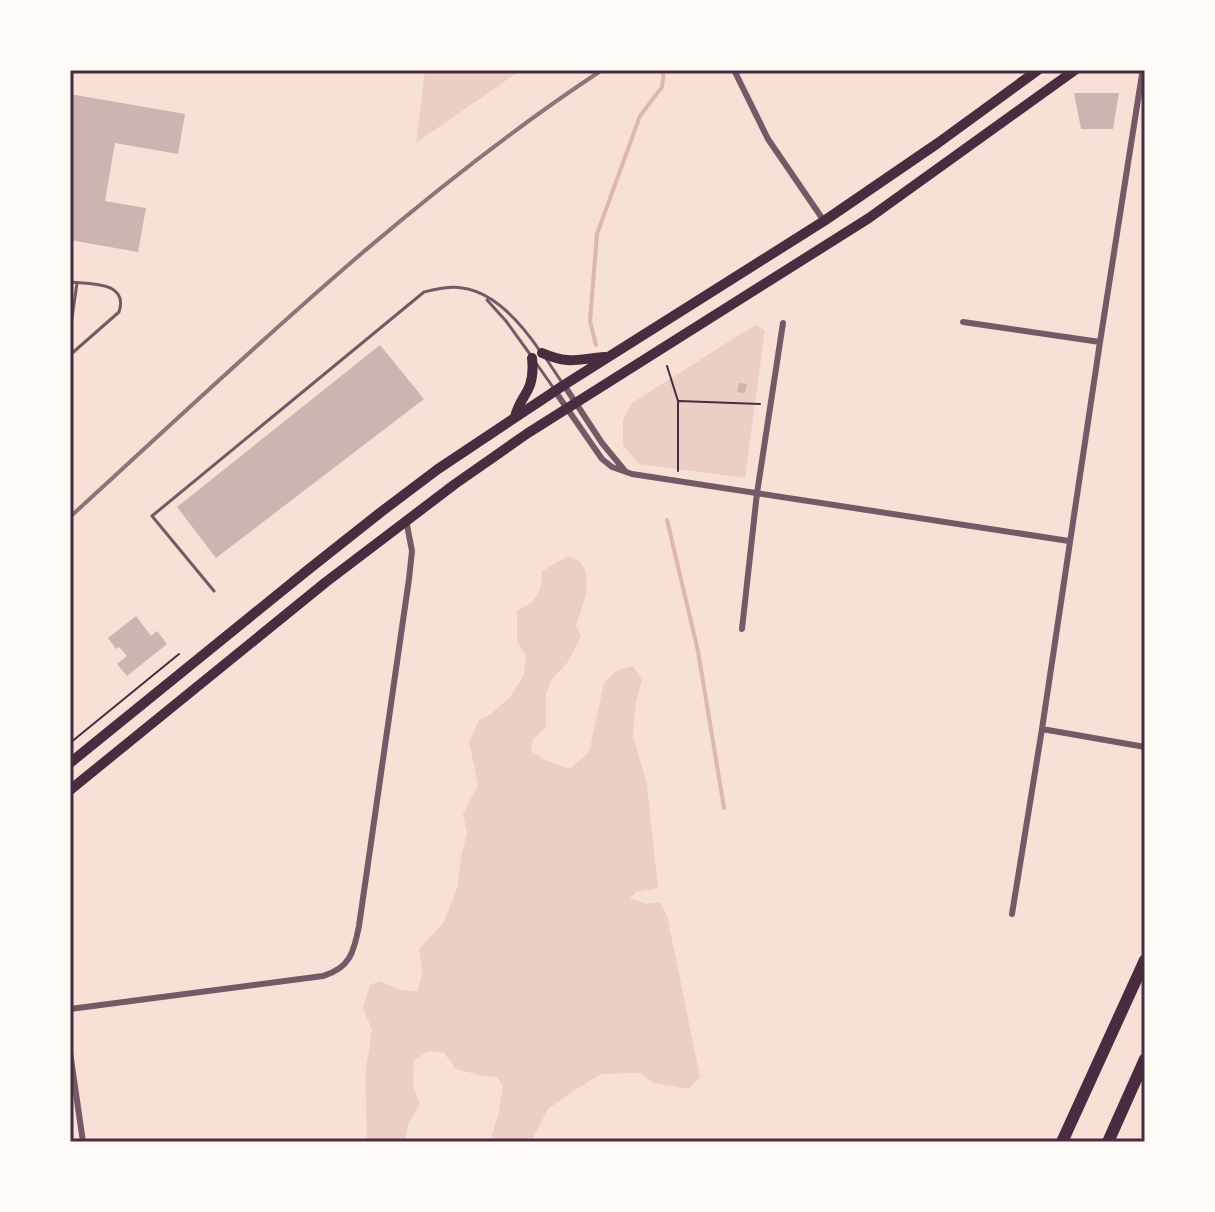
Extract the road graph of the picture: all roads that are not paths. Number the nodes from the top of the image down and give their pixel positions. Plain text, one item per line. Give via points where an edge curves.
1 (734, 70) edge
2 (1038, 70) edge
3 (1075, 70) edge
4 (1142, 74) dead end
5 (824, 221) junction
6 (70, 282) edge
7 (77, 283) junction
8 (482, 294) junction
9 (963, 322) dead end
10 (783, 323) dead end
11 (70, 332) edge
12 (1100, 342) junction
13 (70, 355) edge
14 (537, 355) junction
15 (607, 357) junction
16 (560, 388) junction
17 (572, 406) junction
18 (515, 417) junction
19 (757, 493) junction
20 (406, 520) junction
21 (1069, 541) junction
22 (214, 591) dead end
23 (742, 629) dead end
24 (1042, 729) junction
25 (1145, 747) edge
26 (70, 763) edge
27 (70, 790) edge
28 (1012, 914) dead end
29 (1145, 960) edge
30 (70, 1009) edge
31 (70, 1052) edge
32 (1145, 1059) edge
33 (83, 1142) edge
34 (214, 1142) edge
35 (244, 1142) edge
36 (1062, 1142) edge
37 (1108, 1142) edge

1 - 5 street via 768,139
2 - 5 main road
3 - 17 main road via 869,218
4 - 12 street
5 - 15 main road
6 - 7 lane
7 - 11 lane
7 - 13 lane via 113,288 122,304
8 - 14 lane
8 - 14 lane via 514,316
8 - 22 lane via 445,287 424,292 152,516
9 - 12 street
10 - 19 street
12 - 21 street
14 - 15 main road via 576,362
14 - 16 lane
14 - 16 lane
14 - 18 main road
15 - 16 main road
16 - 17 street
16 - 18 main road
17 - 19 street via 625,471
17 - 20 main road
18 - 26 main road via 381,512
19 - 21 street
19 - 23 street
20 - 27 main road
20 - 30 street via 412,551 409,579 359,926 348,960 323,976
21 - 24 street
24 - 25 street
24 - 28 street
29 - 36 highway
31 - 33 street
32 - 37 highway
34 - 35 street

